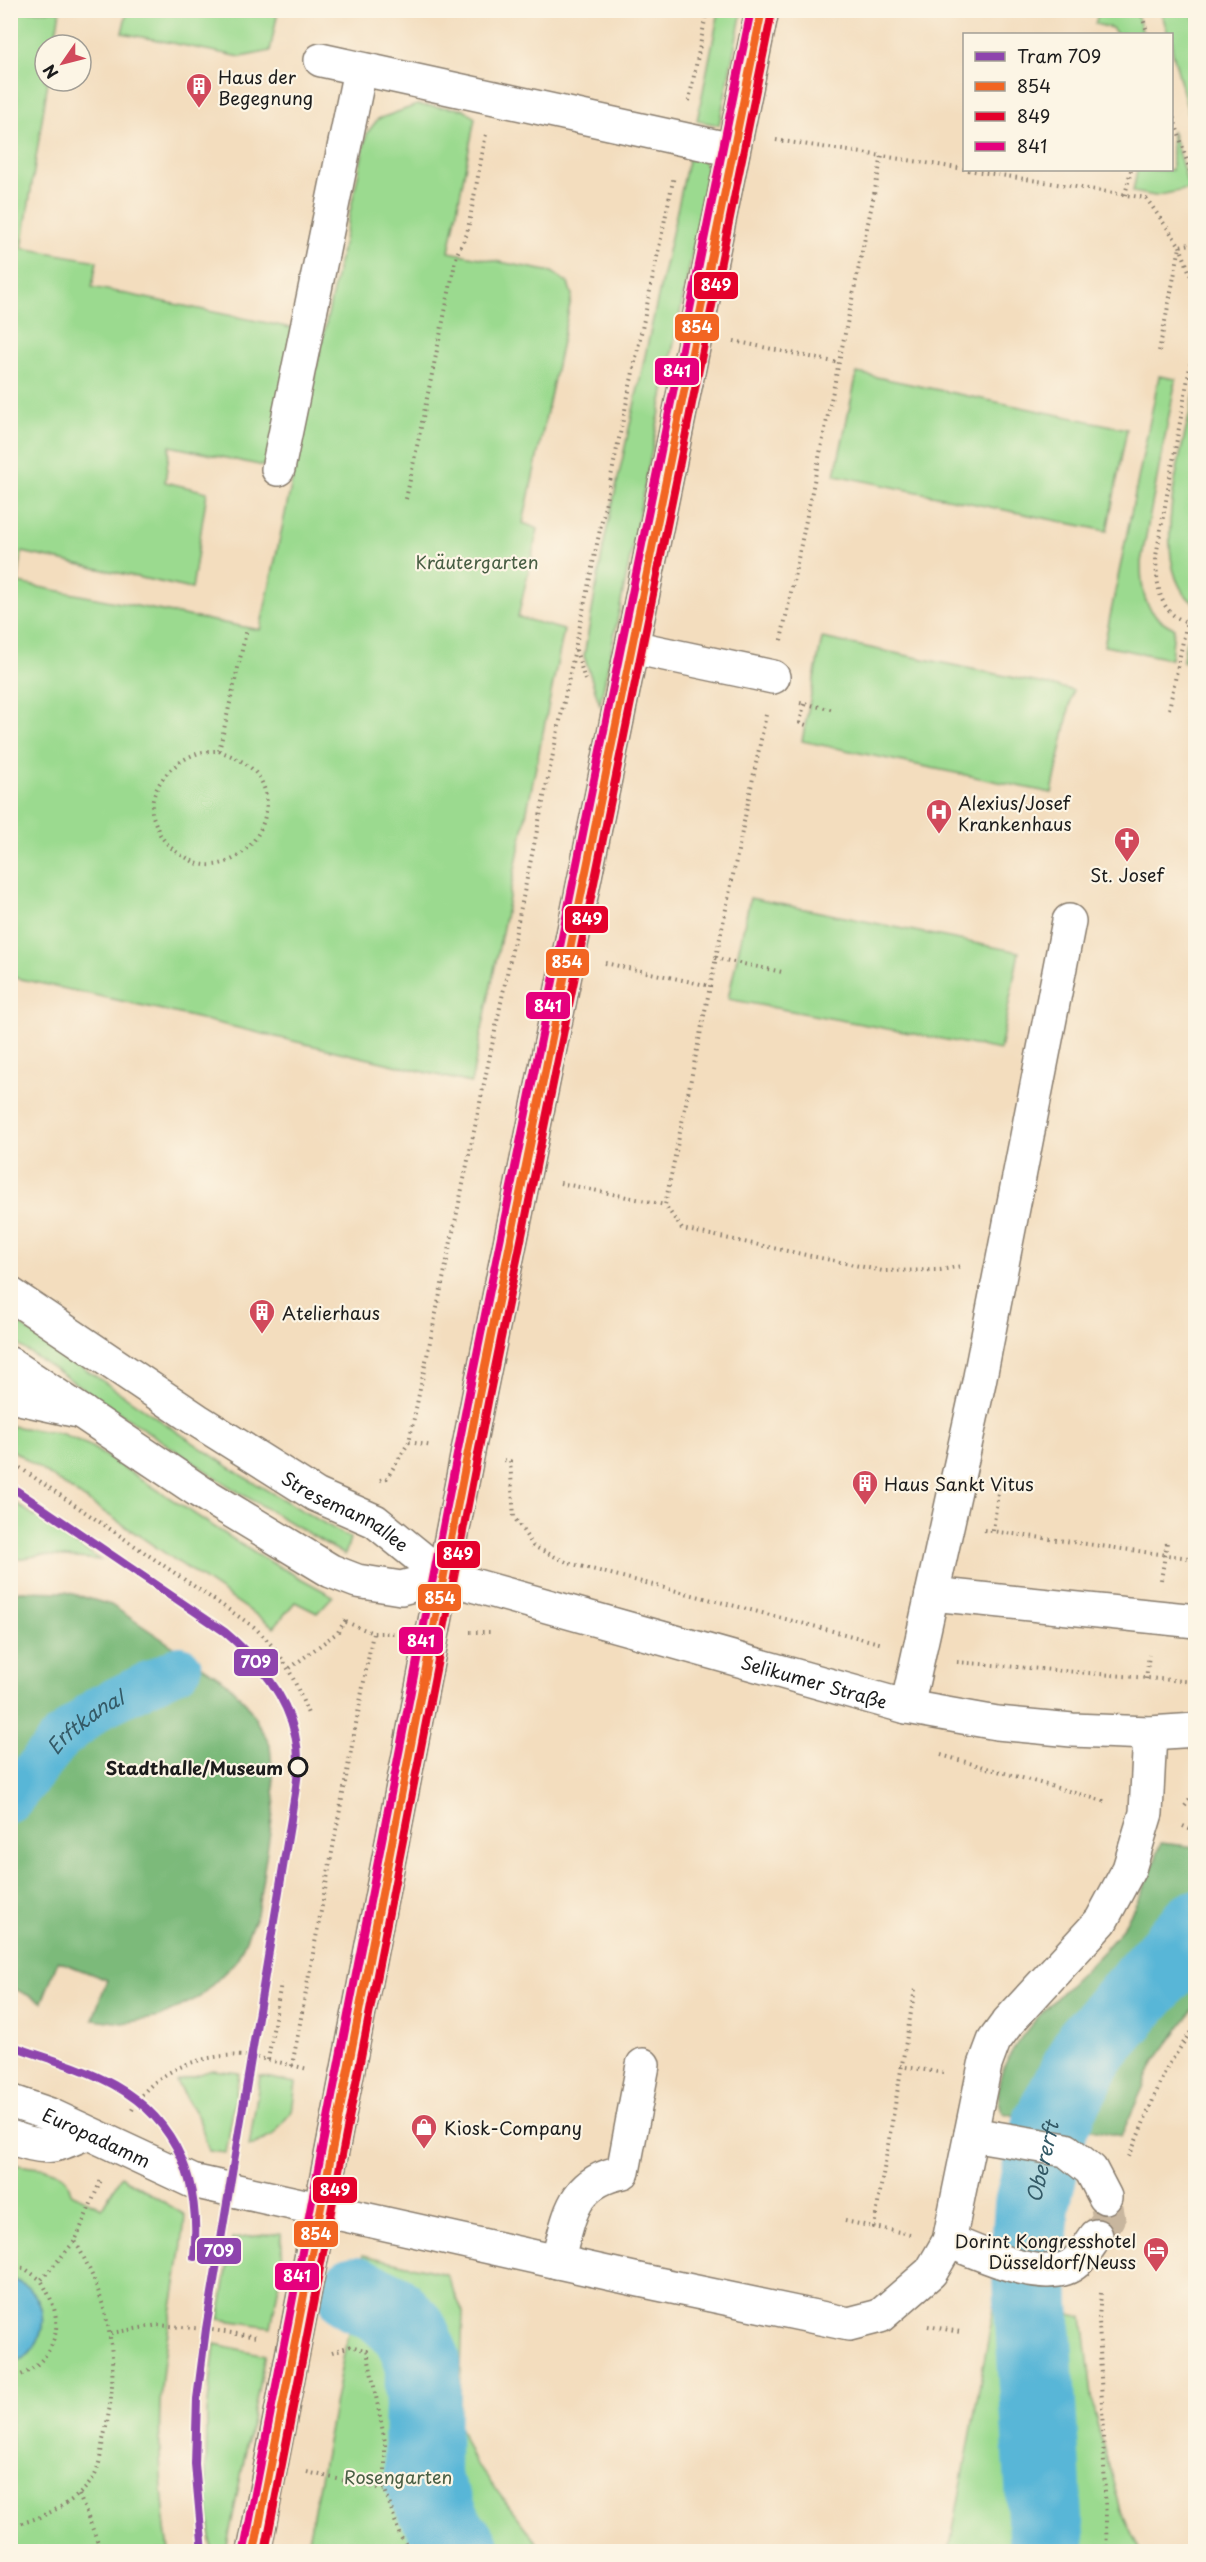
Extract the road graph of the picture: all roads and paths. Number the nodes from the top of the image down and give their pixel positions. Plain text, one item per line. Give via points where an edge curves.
1 (707, 10) edge
2 (762, 10) edge
3 (1140, 10) edge
4 (1148, 33) edge
5 (321, 60) dead end
6 (360, 70) junction
7 (493, 97) junction
8 (1173, 115) edge
9 (681, 138) junction
10 (735, 140) junction
11 (882, 156) junction
12 (963, 169) edge
13 (978, 171) edge
14 (1131, 171) edge
15 (1196, 190) edge
16 (1125, 195) junction
17 (1196, 243) edge
18 (1180, 246) junction
19 (696, 334) junction
20 (1159, 351) dead end
21 (839, 363) junction
22 (278, 469) dead end
23 (406, 499) dead end
24 (1196, 605) edge
25 (1187, 623) junction
26 (1196, 625) edge
27 (247, 628) dead end
28 (632, 647) junction
29 (773, 677) junction
30 (804, 704) dead end
31 (1169, 709) dead end
32 (809, 726) dead end
33 (219, 751) junction
34 (1070, 921) dead end
35 (568, 955) junction
36 (716, 958) junction
37 (782, 972) dead end
38 (710, 986) junction
39 (523, 1176) junction
40 (665, 1205) junction
41 (1002, 1258) junction
42 (10, 1294) edge
43 (10, 1364) edge
44 (10, 1396) edge
45 (82, 1412) junction
46 (409, 1442) dead end
47 (468, 1454) junction
48 (10, 1461) edge
49 (947, 1525) junction
50 (1196, 1559) edge
51 (444, 1577) junction
52 (932, 1594) junction
53 (1196, 1621) edge
54 (346, 1622) dead end
55 (373, 1633) dead end
56 (919, 1653) junction
57 (290, 1668) junction
58 (1196, 1683) edge
59 (907, 1707) junction
60 (309, 1716) dead end
61 (1196, 1730) edge
62 (1150, 1733) junction
63 (281, 1983) dead end
64 (915, 1989) dead end
65 (1196, 2024) edge
66 (268, 2060) junction
67 (643, 2065) dead end
68 (292, 2066) junction
69 (347, 2077) junction
70 (10, 2101) edge
71 (971, 2134) junction
72 (10, 2138) edge
73 (101, 2139) junction
74 (1128, 2160) dead end
75 (1105, 2196) tunnel mouth
76 (322, 2209) junction
77 (845, 2221) dead end
78 (874, 2227) junction
79 (1096, 2236) tunnel mouth
80 (75, 2241) junction
81 (949, 2241) junction
82 (557, 2262) junction
83 (10, 2266) edge
84 (41, 2280) junction
85 (1102, 2284) dead end
86 (111, 2333) junction
87 (296, 2344) junction
88 (351, 2346) dead end
89 (10, 2378) edge
90 (272, 2464) junction
91 (386, 2490) junction
92 (79, 2496) junction
93 (10, 2526) edge
94 (102, 2552) edge
95 (255, 2552) edge
96 (411, 2552) edge
97 (1107, 2552) edge

1 - 9 path
2 - 10 street
3 - 4 path
5 - 6 street
6 - 7 street
6 - 22 street
7 - 9 street
7 - 23 path via 467,234 457,254
8 - 15 path
9 - 10 street
9 - 46 path
10 - 11 path
10 - 19 street
11 - 12 path
11 - 21 path
13 - 16 path
14 - 16 path
16 - 18 path via 1146,198
17 - 18 path
18 - 20 path
18 - 25 path via 1193,282 1193,334 1156,556 1156,577 1162,603
19 - 21 path
19 - 28 street
21 - 29 path
24 - 25 path via 1189,612
25 - 26 path
25 - 31 path
27 - 33 path
28 - 29 street
28 - 35 street
29 - 36 path
30 - 32 path via 800,723
33 - 33 path via 197,753 177,764 154,794 152,813 160,835 178,853 198,864 234,860 248,849 265,815 266,800 257,775 237,758
34 - 41 street
35 - 38 path
35 - 39 street
36 - 37 path
36 - 38 path
38 - 40 path
39 - 40 path
39 - 47 street
40 - 41 path via 682,1229 883,1271 940,1270
41 - 49 street
42 - 51 street, Stresemannallee via 316,1495 375,1521
43 - 45 street
44 - 45 street
45 - 51 street via 199,1491 331,1571 357,1581 400,1588
47 - 51 street
47 - 56 path via 510,1461 514,1517 533,1546 568,1563
48 - 57 path via 254,1627
49 - 50 path
49 - 52 street
51 - 59 street, Selikumer Straße
51 - 69 street
52 - 53 street
52 - 56 street
54 - 57 path
55 - 68 path
56 - 58 path via 954,1662
56 - 59 street
57 - 60 path
59 - 62 street, Selikumer Straße via 997,1723
61 - 62 street, Selikumer Straße
62 - 71 street via 1146,1813 1129,1869 1101,1921 994,2042 985,2065
63 - 66 path
64 - 78 path
65 - 74 path via 1166,2069
66 - 68 path
66 - 73 path via 231,2056 204,2060 165,2076 151,2085
67 - 82 street via 622,2172 604,2175 587,2186 575,2202
68 - 69 path
69 - 76 street
70 - 73 street, Europadamm
71 - 75 street via 1066,2150 1091,2170
71 - 81 street
72 - 73 street via 42,2147
73 - 76 street, Europadamm via 192,2181
73 - 80 path
76 - 82 street, Europadamm
76 - 87 street
77 - 78 path
78 - 81 path
79 - 81 street via 1076,2263 1054,2272 1010,2265
80 - 84 path
80 - 86 path via 91,2269
81 - 82 street, Europadamm via 931,2272 879,2316 849,2324
83 - 84 path via 24,2268
84 - 89 path via 52,2299 57,2322 51,2347 37,2366
85 - 97 path via 1099,2318
86 - 87 path via 158,2325 183,2326
86 - 92 path via 114,2378 109,2417 95,2475
87 - 90 street
88 - 91 path via 367,2351 385,2442
90 - 91 path
90 - 95 street
91 - 96 path via 400,2536
92 - 93 path via 29,2522
92 - 94 path

